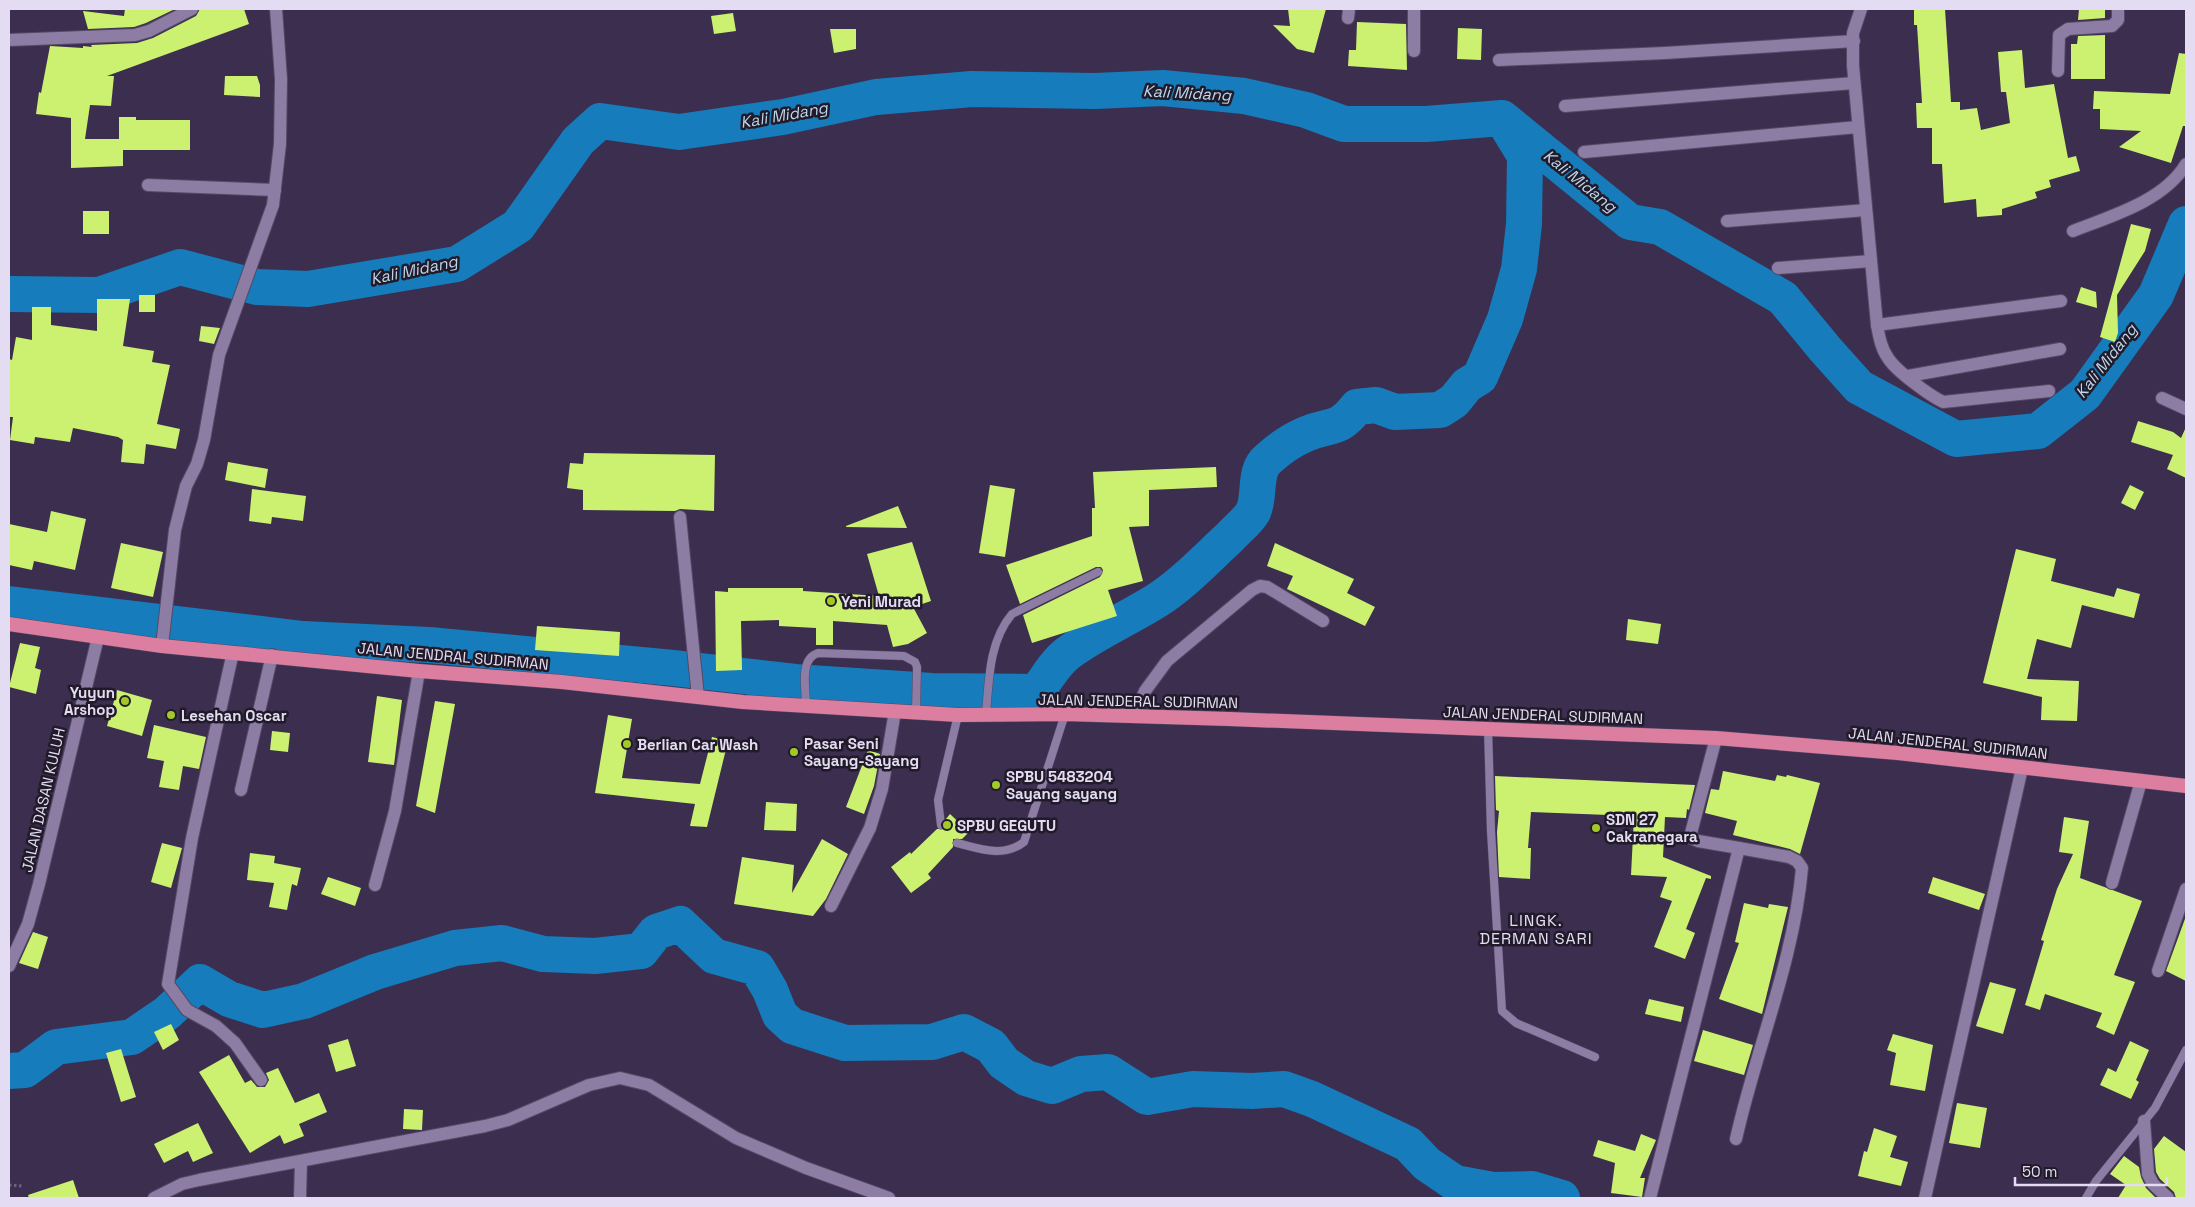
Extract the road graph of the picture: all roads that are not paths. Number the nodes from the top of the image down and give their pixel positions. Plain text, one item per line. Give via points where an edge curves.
1 (192, 9) edge
2 (276, 9) edge
3 (1414, 9) edge
4 (1861, 9) edge
5 (2118, 9) edge
6 (9, 40) edge
7 (1854, 41) junction
8 (1414, 51) dead end
9 (1499, 60) dead end
10 (2058, 71) dead end
11 (1854, 83) junction
12 (1565, 106) dead end
13 (1858, 127) junction
14 (1584, 152) dead end
15 (2186, 164) edge
16 (148, 186) dead end
17 (276, 190) junction
18 (1866, 210) junction
19 (1727, 221) dead end
20 (2073, 231) dead end
21 (1870, 262) junction
22 (1778, 268) dead end
23 (2061, 301) dead end
24 (1877, 325) junction
25 (2060, 349) dead end
26 (1908, 376) junction
27 (2049, 391) dead end
28 (2162, 398) dead end
29 (2186, 409) edge
30 (680, 517) dead end
31 (1098, 572) dead end
32 (1323, 621) dead end
33 (9, 624) edge
34 (98, 637) junction
35 (162, 646) junction
36 (234, 652) junction
37 (272, 655) junction
38 (419, 671) junction
39 (698, 697) junction
40 (806, 705) junction
41 (895, 711) junction
42 (916, 712) junction
43 (986, 714) junction
44 (1065, 714) junction
45 (958, 716) junction
46 (1134, 716) junction
47 (1488, 728) junction
48 (1716, 738) junction
49 (2022, 768) junction
50 (2141, 781) junction
51 (2186, 786) edge
52 (241, 790) dead end
53 (941, 824) dead end
54 (957, 843) dead end
55 (1739, 848) junction
56 (2112, 883) dead end
57 (375, 885) dead end
58 (2186, 889) edge
59 (831, 906) dead end
60 (9, 966) edge
61 (2158, 971) dead end
62 (2186, 1050) edge
63 (1595, 1057) dead end
64 (261, 1080) dead end
65 (2144, 1121) junction
66 (1736, 1140) dead end
67 (301, 1161) junction
68 (154, 1198) edge
69 (300, 1198) edge
70 (889, 1198) edge
71 (1650, 1198) edge
72 (1925, 1198) edge
73 (2086, 1198) edge
74 (2168, 1198) edge

1 - 6 street via 135,35
2 - 17 street via 281,80
3 - 8 street
4 - 7 street via 1853,33
5 - 10 street via 2118,20 2112,26 2068,29 2059,35
7 - 9 street via 1665,54
7 - 11 street
11 - 12 street
11 - 13 street
13 - 14 street
13 - 18 street
15 - 20 street via 2181,173 2160,190 2128,210
16 - 17 street
17 - 35 street via 259,249 219,355 204,440 186,486 175,530
18 - 19 street
18 - 21 street
21 - 22 street
21 - 24 street
23 - 24 street
24 - 26 street via 1888,359
25 - 26 street
26 - 27 street via 1929,396 1943,402
28 - 29 street
30 - 39 street
31 - 43 lane via 1012,614 1002,625 996,641
32 - 46 street via 1267,586 1252,590 1167,661 1145,691
33 - 34 highway, JALAN JENDRAL SUDIRMAN
34 - 35 highway, JALAN JENDRAL SUDIRMAN
34 - 60 street, JALAN DASAN KULUH via 39,884 28,924
35 - 36 highway, JALAN JENDRAL SUDIRMAN
36 - 37 highway, JALAN JENDRAL SUDIRMAN
36 - 64 street via 192,838 168,984 190,1013 216,1026 236,1043
37 - 38 highway, JALAN JENDRAL SUDIRMAN
37 - 52 street
38 - 39 highway, JALAN JENDRAL SUDIRMAN
38 - 57 street via 395,811
39 - 40 highway, JALAN JENDRAL SUDIRMAN
40 - 41 highway, JALAN JENDRAL SUDIRMAN
40 - 42 lane via 806,667 812,655 904,656 915,662
41 - 42 highway, JALAN JENDERAL SUDIRMAN
41 - 59 street via 882,789 870,828
42 - 45 highway, JALAN JENDERAL SUDIRMAN
43 - 44 highway, JALAN JENDERAL SUDIRMAN
43 - 45 highway, JALAN JENDERAL SUDIRMAN
44 - 46 highway, JALAN JENDERAL SUDIRMAN
44 - 54 lane via 1024,842 1014,850 996,852
45 - 53 lane via 938,800
46 - 47 highway, JALAN JENDERAL SUDIRMAN
47 - 48 highway, JALAN JENDERAL SUDIRMAN
47 - 63 lane via 1502,1011 1516,1023
48 - 49 highway, JALAN JENDERAL SUDIRMAN via 1898,753
48 - 55 street via 1691,833 1698,841
49 - 50 highway, JALAN JENDERAL SUDIRMAN
49 - 72 street
50 - 51 highway, JALAN JENDERAL SUDIRMAN
50 - 56 street
55 - 66 street via 1789,857 1802,868 1782,978 1759,1049
55 - 71 street
58 - 61 street
62 - 65 lane via 2155,1108
65 - 73 lane
65 - 74 street via 2148,1174 2153,1184
67 - 68 street via 182,1184
67 - 69 street
67 - 70 street via 508,1120 589,1085 620,1078 649,1085 736,1138

